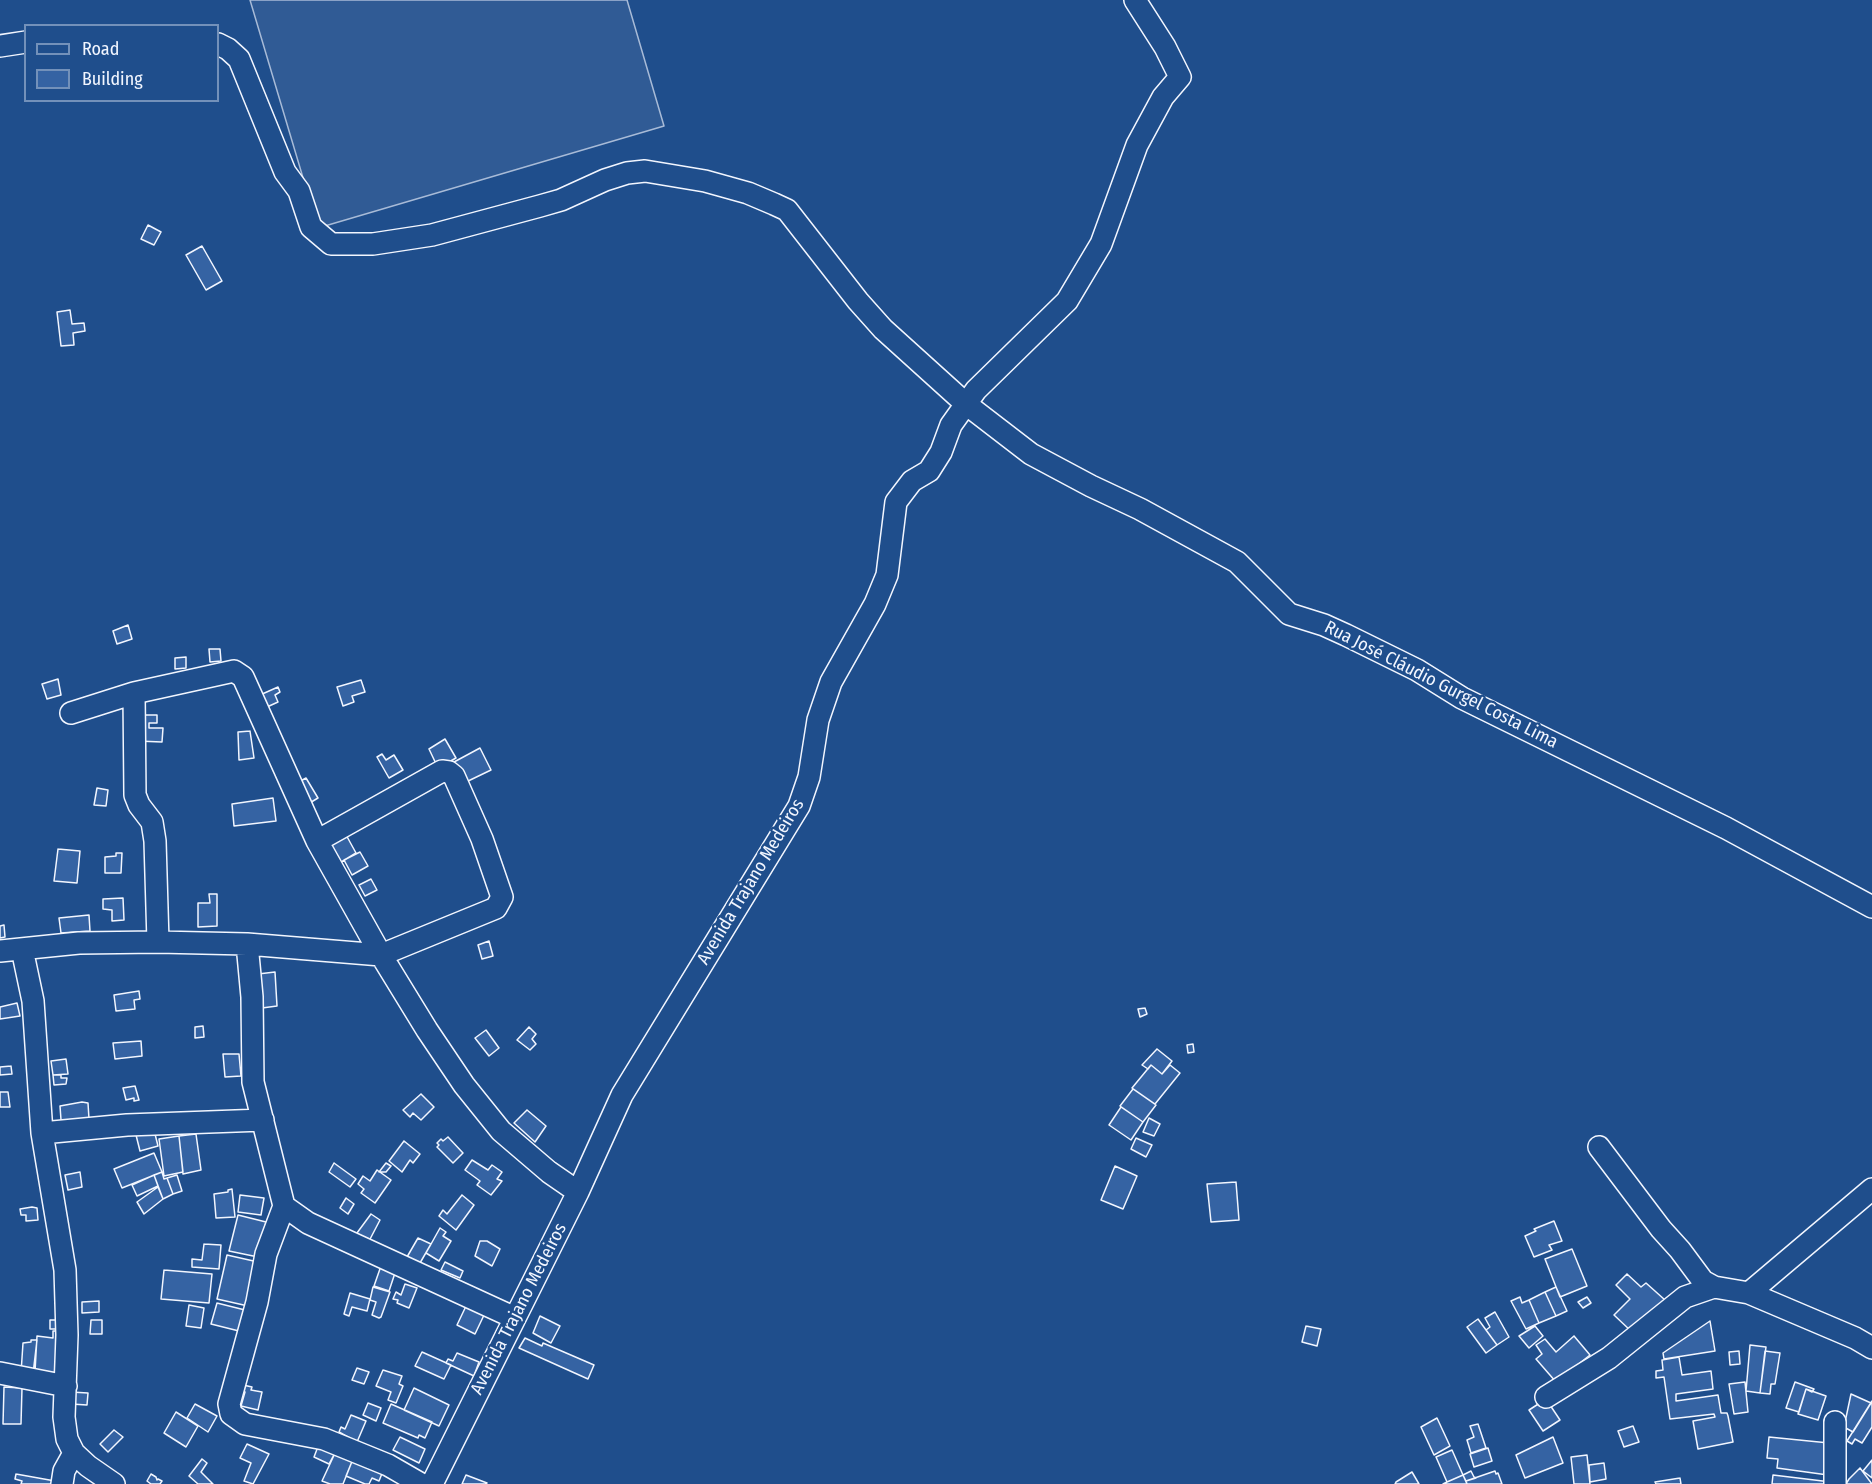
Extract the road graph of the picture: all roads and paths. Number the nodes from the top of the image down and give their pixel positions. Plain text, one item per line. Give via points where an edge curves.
1 (1136, 0) edge
2 (24, 42) edge
3 (219, 44) edge
4 (0, 46) edge
5 (966, 404) junction
6 (134, 693) junction
7 (71, 713) dead end
8 (317, 841) junction
9 (1872, 907) edge
10 (159, 942) junction
11 (247, 944) junction
12 (22, 949) junction
13 (0, 951) edge
14 (381, 955) junction
15 (263, 1120) junction
16 (42, 1133) junction
17 (1599, 1147) dead end
18 (1872, 1189) edge
19 (578, 1192) junction
20 (284, 1206) junction
21 (1714, 1287) junction
22 (1749, 1293) junction
23 (515, 1318) junction
24 (1864, 1343) edge
25 (0, 1373) edge
26 (66, 1386) junction
27 (1546, 1398) dead end
28 (1835, 1422) dead end
29 (74, 1453) junction
30 (62, 1484) edge
31 (114, 1484) edge
32 (421, 1484) edge
33 (432, 1484) edge
34 (1835, 1484) edge

1 - 5 street, Avenida Trajano Medeiros via 1180,77 1149,121 1101,244 1067,301
2 - 4 street
3 - 5 street, Rua José Cláudio Gurgel Costa Lima via 239,59 285,172 299,190 311,227 331,244 373,244 432,235 561,200 627,173 645,171 705,181 748,193 787,210 877,322
5 - 9 street, Rua José Cláudio Gurgel Costa Lima via 1031,454 1237,562 1289,614 1346,634 1462,698 1726,828
5 - 19 street, Avenida Trajano Medeiros via 929,471 912,481 896,502 887,575 831,682 818,720 809,777 799,806 622,1095
6 - 7 street
6 - 8 street via 234,671 243,677
6 - 10 street via 135,795 152,822
8 - 14 street
8 - 14 street via 442,771 454,776 502,897 496,908
10 - 11 street
10 - 12 street via 79,943
11 - 14 street
11 - 15 street via 253,1082
12 - 13 street
12 - 16 street via 33,1001
14 - 19 street via 464,1085 501,1131
15 - 16 street
15 - 20 street
16 - 26 street via 64,1270
17 - 21 street via 1703,1281
18 - 22 street
19 - 23 street, Avenida Trajano Medeiros
20 - 23 street via 308,1223
20 - 32 street via 266,1254 229,1404 231,1414 245,1424 324,1438 388,1465
21 - 22 street
21 - 27 street via 1685,1297 1609,1358
22 - 24 street
23 - 33 street, Avenida Trajano Medeiros
25 - 26 street
26 - 29 street via 64,1417
28 - 34 street
29 - 30 street
29 - 31 street

